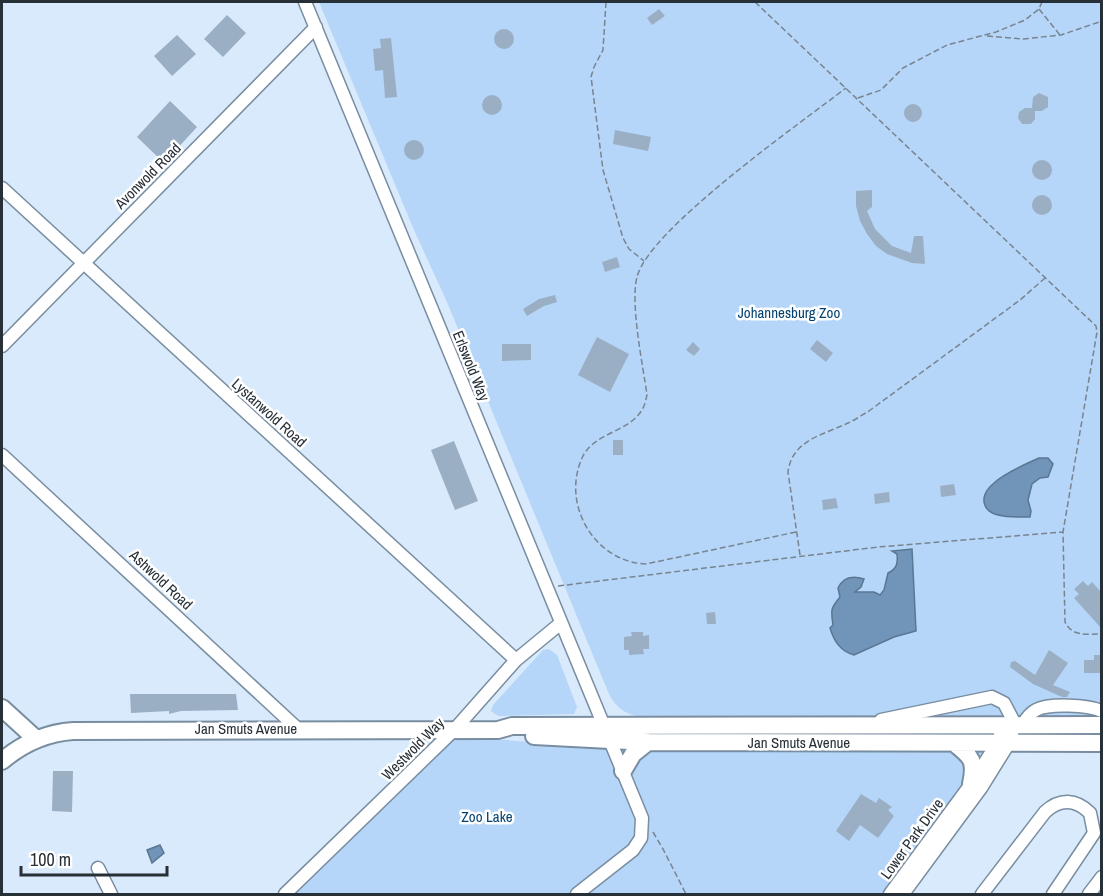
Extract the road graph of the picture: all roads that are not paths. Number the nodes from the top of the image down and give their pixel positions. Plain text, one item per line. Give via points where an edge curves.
1 (305, 2) edge
2 (316, 27) junction
3 (2, 188) edge
4 (83, 264) junction
5 (2, 346) edge
6 (2, 455) edge
7 (561, 623) junction
8 (516, 660) junction
9 (2, 708) edge
10 (1101, 711) edge
11 (15, 721) junction
12 (603, 725) junction
13 (861, 725) junction
14 (1014, 725) junction
15 (1101, 725) edge
16 (455, 729) junction
17 (298, 730) junction
18 (498, 730) junction
19 (36, 739) junction
20 (610, 741) junction
21 (648, 742) junction
22 (1003, 742) junction
23 (954, 743) junction
24 (1101, 743) edge
25 (17, 749) junction
26 (2, 761) edge
27 (622, 771) junction
28 (971, 784) junction
29 (963, 804) junction
30 (98, 868) dead end
31 (1101, 877) edge
32 (111, 894) edge
33 (285, 894) edge
34 (578, 894) edge
35 (890, 894) edge
36 (903, 894) edge
37 (982, 894) edge
38 (1053, 894) edge
39 (1089, 894) edge

1 - 2 street, Erlswold Way
2 - 4 street, Avonwold Road
2 - 7 street, Erlswold Way
3 - 4 street, Lystanwold Road
4 - 5 street, Avonwold Road
4 - 8 street, Lystanwold Road
6 - 17 street, Ashwold Road
7 - 8 street, Westwold Way
7 - 12 street, Erlswold Way
8 - 16 street, Westwold Way
9 - 11 main road
10 - 14 street via 1085,706 1045,707
11 - 19 main road
11 - 25 main road
12 - 13 main road, Jan Smuts Avenue
12 - 18 main road, Jan Smuts Avenue via 512,726
12 - 20 street, Erlswold Way
13 - 14 main road, Jan Smuts Avenue
13 - 14 street via 992,697 1004,703
14 - 15 main road, Jan Smuts Avenue
14 - 22 street, Lower Park Drive
16 - 17 main road, Jan Smuts Avenue
16 - 18 main road, Jan Smuts Avenue
16 - 33 street, Westwold Way
17 - 19 main road, Jan Smuts Avenue via 73,730
18 - 20 main road, Jan Smuts Avenue
19 - 25 main road, Jan Smuts Avenue
20 - 21 main road, Jan Smuts Avenue
20 - 27 street, Erlswold Way
21 - 23 main road, Jan Smuts Avenue
21 - 27 main road via 633,754
22 - 23 main road, Jan Smuts Avenue
22 - 24 main road, Jan Smuts Avenue
22 - 28 street, Lower Park Drive
22 - 29 street, Lower Park Drive
23 - 28 main road via 972,760
25 - 26 main road, Jan Smuts Avenue
27 - 34 street, Erlswold Way via 642,818 641,838 633,850
28 - 29 street, Lower Park Drive
29 - 35 street, Lower Park Drive
29 - 36 street, Lower Park Drive
30 - 32 street
31 - 39 street
37 - 38 street via 1045,812 1065,801 1074,802 1090,813 1094,833

